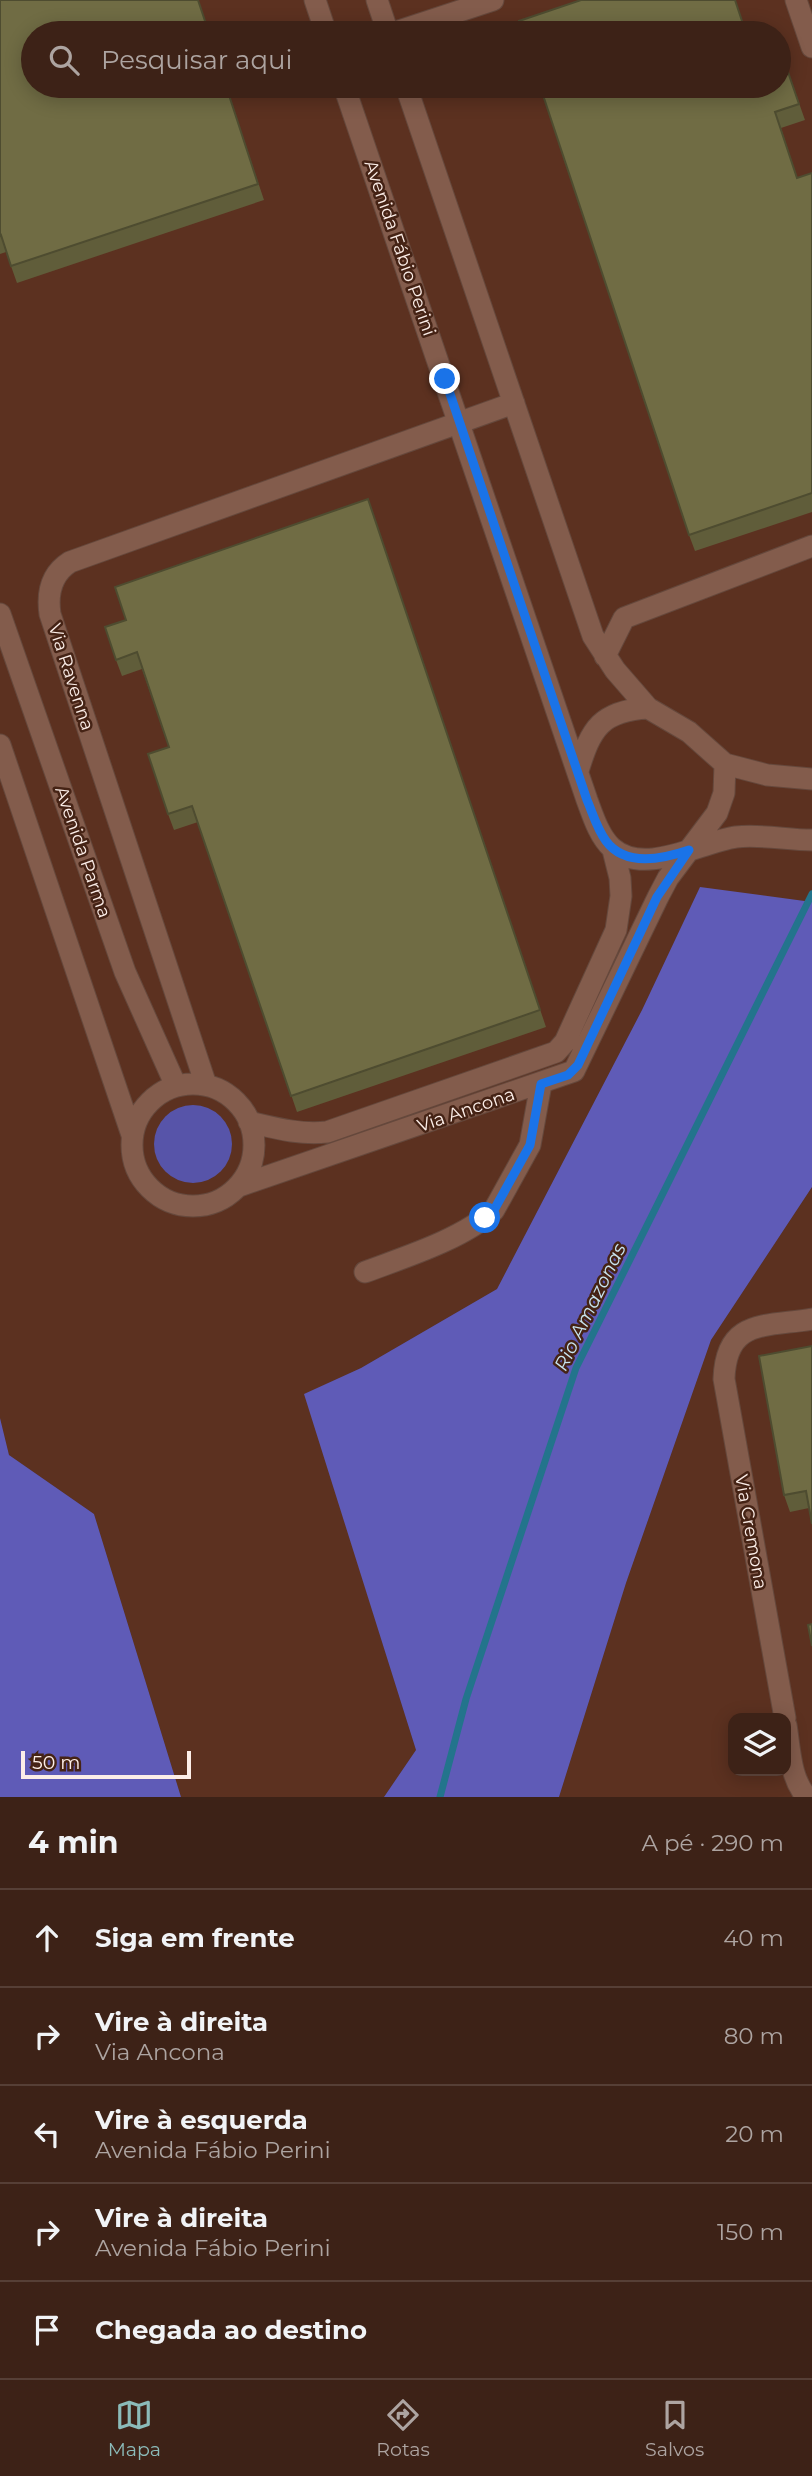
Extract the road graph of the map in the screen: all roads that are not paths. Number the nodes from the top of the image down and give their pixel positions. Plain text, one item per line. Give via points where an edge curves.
1 (315, 0) edge
2 (377, 0) edge
3 (493, 0) edge
4 (796, 0) edge
5 (323, 21) edge
6 (386, 21) edge
7 (428, 21) edge
8 (812, 47) edge
9 (348, 98) edge
10 (410, 98) edge
11 (514, 403) junction
12 (459, 423) junction
13 (812, 546) edge
14 (0, 614) edge
15 (606, 656) junction
16 (648, 708) junction
17 (0, 745) edge
18 (725, 764) junction
19 (578, 771) junction
20 (812, 779) edge
21 (812, 840) edge
22 (614, 850) junction
23 (689, 850) junction
24 (541, 1084) junction
25 (206, 1085) junction
26 (176, 1086) junction
27 (249, 1122) junction
28 (132, 1135) junction
29 (239, 1186) junction
30 (365, 1272) dead end
31 (812, 1319) edge
32 (784, 1713) edge
33 (791, 1754) edge
34 (807, 1797) edge

1 - 5 street
2 - 6 street
3 - 7 street
4 - 8 street
9 - 12 street, Avenida Fábio Perini
10 - 11 street
11 - 12 street, Via Ravenna
11 - 15 street via 593,636
12 - 19 street, Avenida Fábio Perini
12 - 25 street, Via Ravenna via 70,562 61,568 50,589 50,614
13 - 15 street via 624,618
14 - 26 street, Avenida Parma via 125,972
15 - 16 street
16 - 18 street via 689,732
16 - 19 street via 609,716 595,730
17 - 28 street
18 - 20 street via 767,775
18 - 23 street via 724,793 717,813
19 - 22 street, Avenida Fábio Perini via 600,831
21 - 23 street via 736,837
22 - 23 street via 651,860
22 - 27 street, Via Ancona via 621,896 615,930 565,1042 556,1052 327,1132 295,1132
23 - 24 street, Via Ancona via 657,897 578,1065 568,1075
24 - 29 street, Via Ancona
24 - 30 street via 530,1145 494,1210 427,1250
25 - 26 street
25 - 27 street via 224,1092
26 - 28 street via 147,1104
27 - 29 street via 253,1155
28 - 29 street via 136,1170 159,1197 192,1207 210,1205
31 - 32 street, Via Cremona via 751,1328 729,1346 724,1361
33 - 34 street via 795,1778

